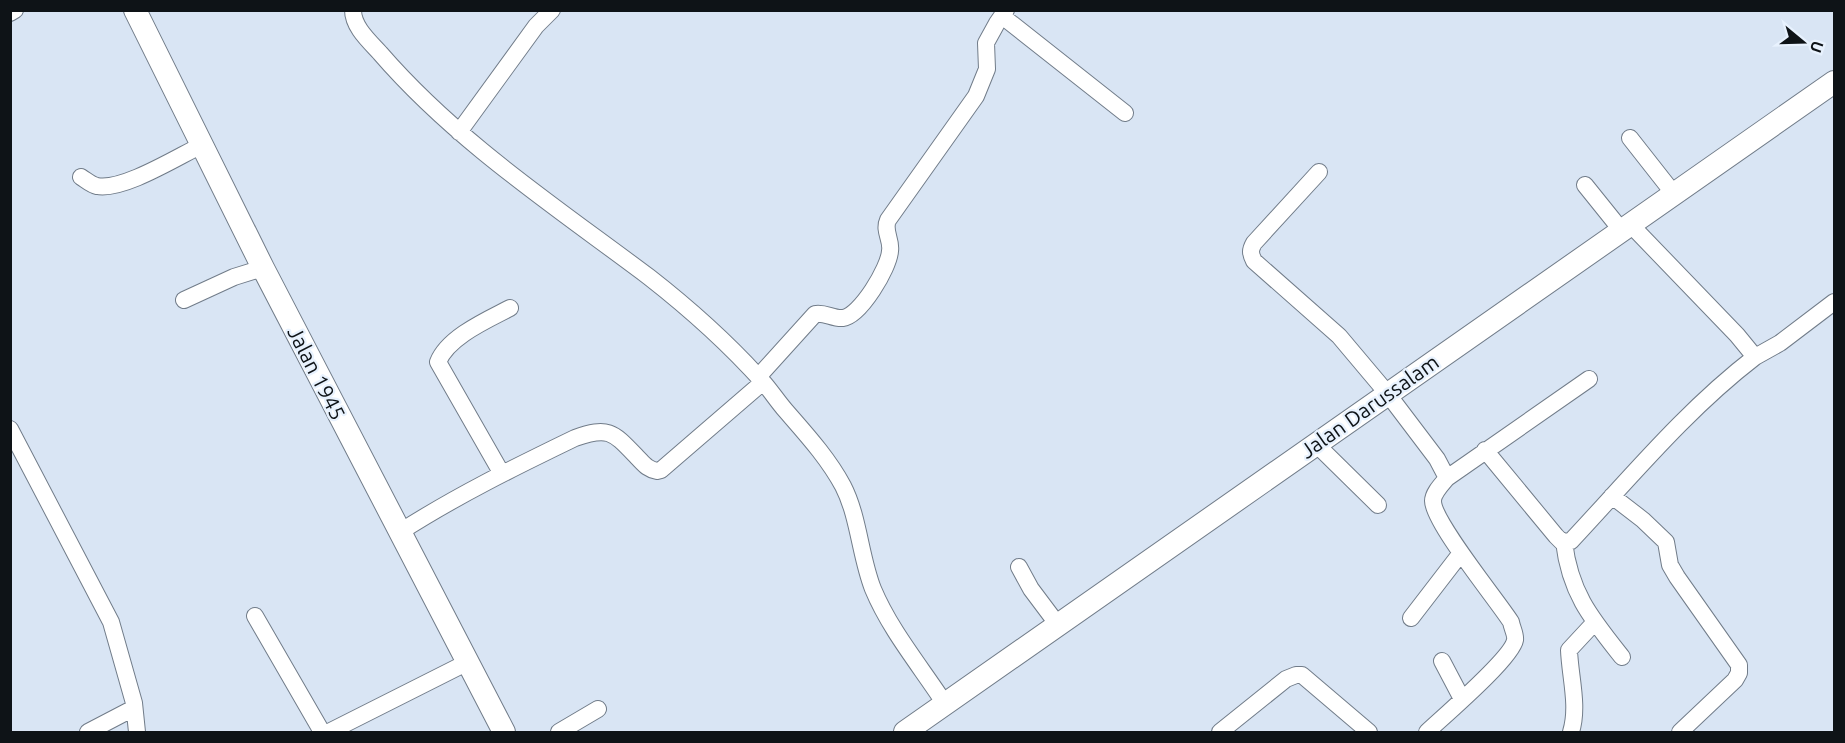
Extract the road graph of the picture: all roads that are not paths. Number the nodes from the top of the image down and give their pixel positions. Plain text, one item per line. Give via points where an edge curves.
1 (15, 10) edge
2 (135, 10) edge
3 (552, 10) edge
4 (349, 11) edge
5 (10, 13) edge
6 (1004, 13) edge
7 (1834, 81) edge
8 (1125, 113) dead end
9 (459, 132) junction
10 (1630, 138) dead end
11 (202, 145) junction
12 (1319, 172) dead end
13 (81, 177) dead end
14 (1585, 185) dead end
15 (1674, 194) junction
16 (1627, 228) junction
17 (262, 268) junction
18 (184, 300) dead end
19 (1834, 302) edge
20 (510, 308) dead end
21 (1755, 357) junction
22 (760, 379) junction
23 (1589, 379) dead end
24 (1387, 393) junction
25 (10, 429) edge
26 (1316, 444) junction
27 (1485, 450) junction
28 (502, 474) junction
29 (1447, 478) junction
30 (1612, 495) junction
31 (1378, 505) dead end
32 (400, 532) junction
33 (1564, 542) junction
34 (1461, 553) junction
35 (1019, 567) dead end
36 (255, 616) dead end
37 (1411, 618) dead end
38 (1595, 622) junction
39 (1058, 625) junction
40 (1622, 657) dead end
41 (1442, 661) dead end
42 (468, 662) junction
43 (1462, 699) junction
44 (945, 704) junction
45 (134, 708) junction
46 (598, 709) dead end
47 (1440, 720) junction
48 (1691, 729) edge
49 (88, 732) edge
50 (137, 732) edge
51 (322, 732) edge
52 (329, 732) edge
53 (504, 732) edge
54 (559, 732) edge
55 (905, 732) edge
56 (1220, 732) edge
57 (1369, 732) edge
58 (1428, 732) edge
59 (1452, 732) edge
60 (1571, 732) edge

1 - 5 street
2 - 11 street, Jalan 1945
3 - 9 street via 536,26
4 - 9 street via 385,59
6 - 8 street
6 - 22 street via 986,43 987,69 976,96 888,220 885,228 890,256 873,289 850,315 843,318 815,314
7 - 15 street, Jalan Darussalam
9 - 22 street via 704,322
10 - 15 street
11 - 13 street via 118,184 100,187
11 - 17 street, Jalan 1945
12 - 24 street via 1254,243 1251,255 1338,336
14 - 16 street
15 - 16 street, Jalan Darussalam
16 - 21 street
16 - 24 street, Jalan Darussalam
17 - 18 street
17 - 32 street, Jalan 1945
19 - 21 street
20 - 28 street via 449,345 438,362
21 - 30 street via 1725,380
22 - 28 street via 657,471 646,467 615,436 601,431 574,438
22 - 44 street via 841,482 874,591
23 - 27 street
24 - 26 street, Jalan Darussalam
24 - 29 street
25 - 45 street via 111,622
26 - 31 street
26 - 39 street, Jalan Darussalam
27 - 29 street
27 - 33 street
28 - 32 street via 436,508
29 - 34 street via 1433,501
30 - 33 street via 1571,541
30 - 48 street via 1666,543 1677,577 1739,665 1735,680
32 - 42 street, Jalan 1945
33 - 38 street via 1574,589
34 - 37 street
34 - 43 street via 1511,622 1515,641 1505,658
35 - 39 street
36 - 51 street
38 - 40 street
38 - 60 street via 1569,650 1575,707
39 - 44 street, Jalan Darussalam
41 - 43 street
42 - 52 street
42 - 53 street, Jalan 1945
43 - 47 street
44 - 55 street, Jalan Darussalam
45 - 49 street
45 - 50 street
46 - 54 street
47 - 58 street
47 - 59 street
56 - 57 street via 1286,680 1302,675

